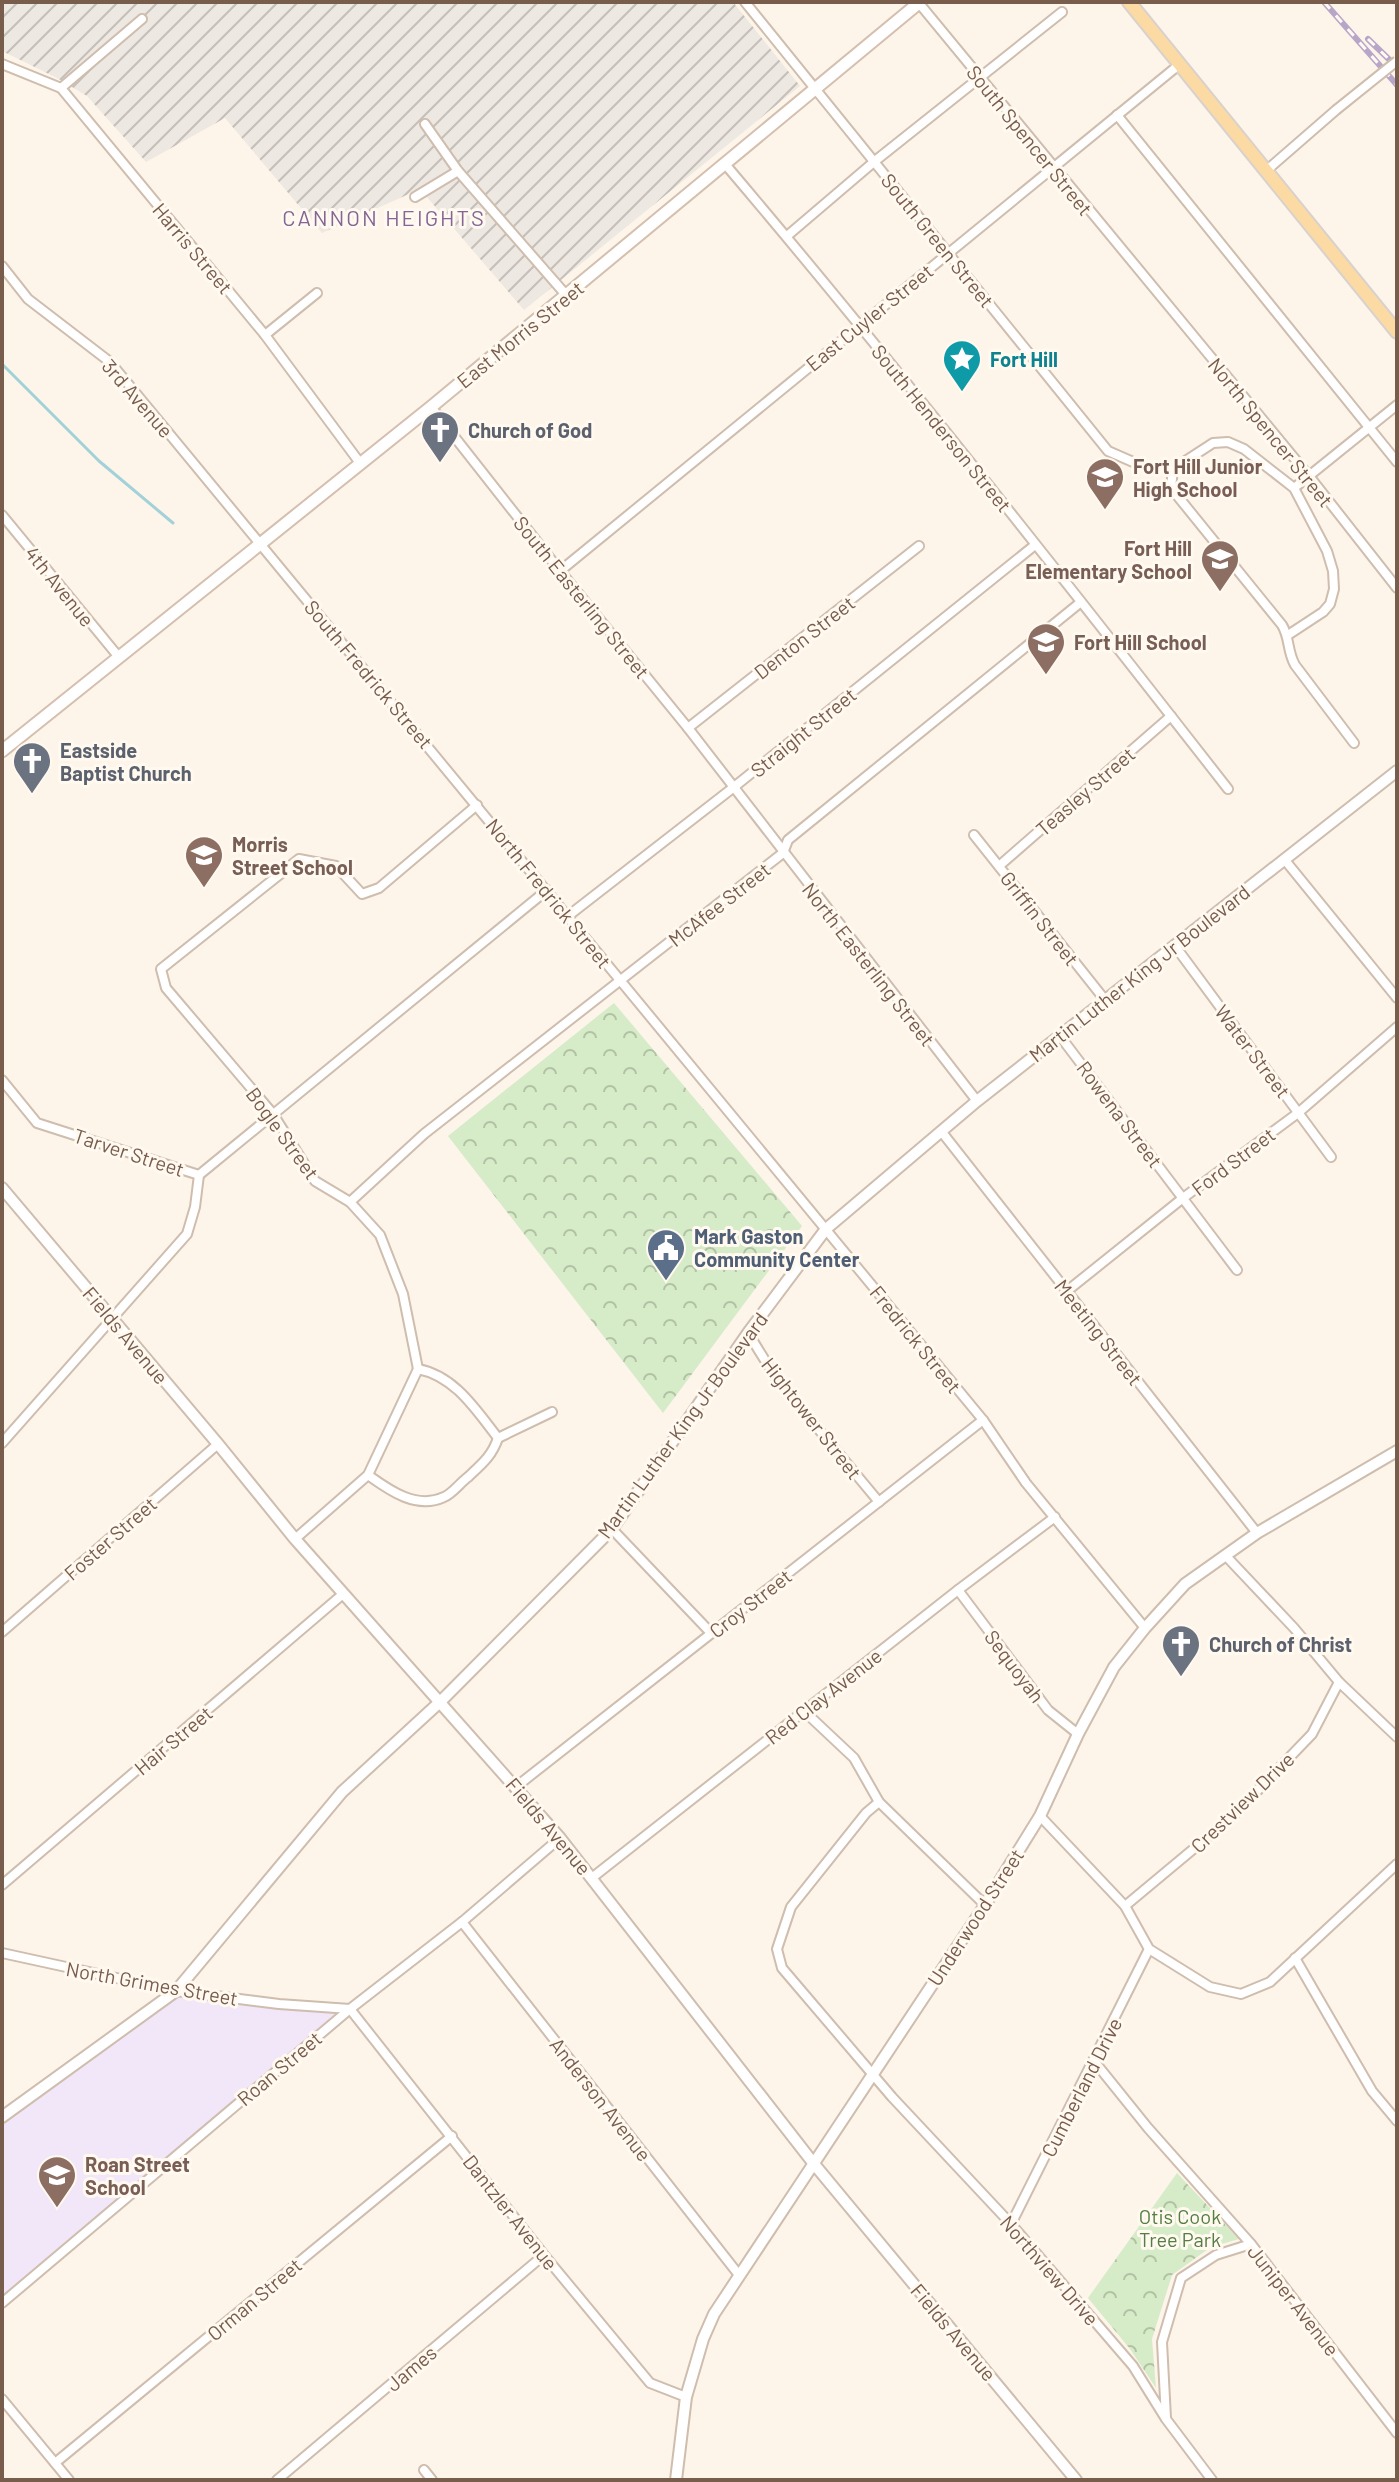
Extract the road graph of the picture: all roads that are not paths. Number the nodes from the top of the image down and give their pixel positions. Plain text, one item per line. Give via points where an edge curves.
1 (745, 2) edge
2 (919, 2) edge
3 (1129, 2) edge
4 (1062, 12) dead end
5 (142, 19) dead end
6 (1397, 61) edge
7 (2, 64) edge
8 (1180, 64) junction
9 (979, 77) junction
10 (61, 88) junction
11 (816, 89) junction
12 (1117, 115) junction
13 (425, 124) dead end
14 (875, 161) junction
15 (725, 164) junction
16 (1053, 168) junction
17 (1266, 169) junction
18 (458, 171) junction
19 (415, 197) dead end
20 (787, 236) junction
21 (948, 253) junction
22 (2, 266) edge
23 (1143, 278) joint
24 (317, 293) dead end
25 (567, 296) junction
26 (858, 325) junction
27 (1397, 332) edge
28 (265, 335) junction
29 (1397, 405) edge
30 (431, 407) junction
31 (1369, 427) junction
32 (1397, 462) edge
33 (360, 463) junction
34 (1140, 465) dead end
35 (1309, 476) junction
36 (1294, 488) junction
37 (2, 515) edge
38 (261, 543) junction
39 (1035, 545) junction
40 (919, 546) dead end
41 (560, 571) junction
42 (1397, 588) edge
43 (1081, 602) junction
44 (1288, 635) junction
45 (118, 656) junction
46 (1171, 716) junction
47 (688, 728) junction
48 (1354, 743) dead end
49 (2, 751) edge
50 (1397, 771) edge
51 (734, 787) junction
52 (1228, 789) dead end
53 (477, 805) junction
54 (974, 835) dead end
55 (783, 853) junction
56 (1284, 859) junction
57 (999, 866) junction
58 (547, 890) junction
59 (568, 916) junction
60 (1175, 946) junction
61 (622, 980) junction
62 (1397, 998) edge
63 (1105, 1000) junction
64 (1397, 1027) edge
65 (1060, 1036) junction
66 (2, 1080) edge
67 (977, 1101) junction
68 (1298, 1113) junction
69 (273, 1114) junction
70 (941, 1131) junction
71 (1331, 1157) dead end
72 (199, 1175) junction
73 (2, 1188) edge
74 (1183, 1198) junction
75 (350, 1202) junction
76 (826, 1229) junction
77 (1237, 1270) dead end
78 (1067, 1291) junction
79 (112, 1318) junction
80 (748, 1333) junction
81 (418, 1369) junction
82 (552, 1412) dead end
83 (983, 1420) junction
84 (498, 1438) junction
85 (2, 1443) edge
86 (218, 1444) junction
87 (1397, 1451) edge
88 (368, 1475) junction
89 (879, 1502) junction
90 (1055, 1517) junction
91 (612, 1529) junction
92 (1257, 1533) junction
93 (295, 1539) junction
94 (1225, 1555) junction
95 (958, 1590) junction
96 (343, 1594) junction
97 (1145, 1628) junction
98 (2, 1632) edge
99 (711, 1633) junction
100 (1339, 1682) junction
101 (441, 1701) junction
102 (804, 1711) junction
103 (1078, 1734) junction
104 (1397, 1737) edge
105 (517, 1786) junction
106 (879, 1802) junction
107 (1040, 1816) junction
108 (560, 1838) junction
109 (1397, 1864) edge
110 (593, 1877) junction
111 (2, 1885) edge
112 (985, 1905) junction
113 (1125, 1906) junction
114 (462, 1922) junction
115 (1149, 1949) junction
116 (2, 1953) edge
117 (1295, 1958) junction
118 (176, 1991) junction
119 (350, 2009) junction
120 (1094, 2061) junction
121 (872, 2074) junction
122 (2, 2117) edge
123 (1397, 2121) edge
124 (452, 2136) junction
125 (814, 2164) junction
126 (1011, 2224) junction
127 (1251, 2244) junction
128 (544, 2255) junction
129 (739, 2275) junction
130 (2, 2303) edge
131 (686, 2397) junction
132 (2, 2399) edge
133 (1166, 2419) junction
134 (1397, 2433) edge
135 (55, 2463) junction
136 (424, 2470) dead end
137 (69, 2480) edge
138 (277, 2480) edge
139 (432, 2480) edge
140 (676, 2480) edge
141 (1076, 2480) edge
142 (1212, 2480) edge

1 - 11 street, South Green Street
2 - 9 street, South Spencer Street
2 - 11 main road, East Morris Street
3 - 8 main road
4 - 9 street
5 - 10 street
6 - 17 street, bridge
7 - 10 street, Harris Street
8 - 12 street, East Cuyler Street
8 - 17 main road
9 - 14 street
9 - 16 street, South Spencer Street
10 - 28 street, Harris Street
11 - 14 street, South Green Street
11 - 15 main road, East Morris Street
12 - 16 street, East Cuyler Street
12 - 31 street
13 - 18 street
14 - 20 street
14 - 21 street, South Green Street
15 - 20 street, South Henderson Street
15 - 25 main road, East Morris Street
16 - 21 street, East Cuyler Street
16 - 23 street, South Spencer Street
17 - 27 main road
18 - 19 street
18 - 25 street
20 - 26 street, South Henderson Street
21 - 26 street, East Cuyler Street
21 - 34 street, South Green Street via 1108,451
22 - 38 street, 3rd Avenue via 28,299 110,362
23 - 35 street, North Spencer Street
24 - 28 street
25 - 30 main road, East Morris Street
26 - 39 street, South Henderson Street
26 - 41 street, East Cuyler Street
28 - 33 street, Harris Street
29 - 31 street
30 - 33 main road, East Morris Street
30 - 41 street, South Easterling Street
31 - 32 street
31 - 35 street
33 - 38 main road, East Morris Street
35 - 36 street
35 - 42 street, North Spencer Street
36 - 44 street via 1327,551 1334,589 1323,612
36 - 44 street via 1228,442 1213,443 1173,469 1171,488
37 - 45 street, 4th Avenue
38 - 45 main road, East Morris Street
38 - 53 street, South Fredrick Street
39 - 43 street, South Henderson Street
39 - 51 street, Straight Street
40 - 47 street, Denton Street
41 - 47 street, South Easterling Street
43 - 46 street, South Henderson Street
43 - 55 street, McAfee Street via 788,840
44 - 48 street via 1295,665
45 - 49 main road, East Morris Street
46 - 52 street, South Henderson Street
46 - 57 street, Teasley Street
47 - 51 street, South Easterling Street
50 - 56 street, Martin Luther King Jr Boulevard
51 - 55 street, North Easterling Street
51 - 59 street, Straight Street
53 - 58 street, North Fredrick Street
53 - 69 street, Bogle Street via 379,888 362,894 336,866 299,859 161,969 166,988
54 - 57 street, Griffin Street
55 - 61 street, McAfee Street
55 - 67 street, North Easterling Street
56 - 60 street, Martin Luther King Jr Boulevard
56 - 62 street
57 - 63 street, Griffin Street
58 - 59 street, North Fredrick Street
58 - 69 street
59 - 61 street, North Fredrick Street
60 - 63 street, Martin Luther King Jr Boulevard
60 - 68 street, Water Street
61 - 75 street, McAfee Street via 424,1134
61 - 76 street, Fredrick Street
63 - 65 street, Martin Luther King Jr Boulevard
64 - 68 street, Ford Street
65 - 67 street, Martin Luther King Jr Boulevard
65 - 74 street, Rowena Street
66 - 72 street, Tarver Street via 37,1123
67 - 70 street, Martin Luther King Jr Boulevard
68 - 71 street, Water Street
68 - 74 street, Ford Street
69 - 72 street
69 - 75 street, Bogle Street via 315,1181
70 - 76 street, Martin Luther King Jr Boulevard
70 - 78 street, Meeting Street
72 - 79 street, Tarver Street via 187,1234
73 - 79 street, Fields Avenue
74 - 77 street, Rowena Street
74 - 78 street, Ford Street
75 - 81 street, Bogle Street via 380,1235 403,1294
76 - 80 street, Martin Luther King Jr Boulevard
76 - 83 street, Fredrick Street
78 - 92 street, Meeting Street
79 - 85 street, Tarver Street
79 - 86 street, Fields Avenue
80 - 89 street, Hightower Street via 776,1378
80 - 91 street, Martin Luther King Jr Boulevard
81 - 84 street via 442,1377 463,1394
81 - 88 street
82 - 84 street
83 - 89 street, Croy Street
83 - 90 street, Fredrick Street
84 - 88 street via 484,1464 445,1497 413,1500
86 - 93 street, Fields Avenue
86 - 98 street, Foster Street
87 - 92 street, Underwood Street
88 - 93 street
89 - 99 street, Croy Street
90 - 95 street, Red Clay Avenue
90 - 97 street, Fredrick Street
91 - 99 street
91 - 101 street, Martin Luther King Jr Boulevard
92 - 94 street, Underwood Street
93 - 96 street, Fields Avenue
94 - 97 street, Underwood Street via 1185,1584
94 - 100 street
95 - 102 street, Red Clay Avenue
95 - 103 street, Sequoyah via 1048,1710
96 - 101 street, Fields Avenue
96 - 111 street, Hair Street
97 - 103 street, Underwood Street via 1114,1667
99 - 105 street, Croy Street
100 - 104 street
100 - 113 street, Crestview Drive via 1312,1734 1233,1816
101 - 105 street, Fields Avenue
101 - 118 street, Martin Luther King Jr Boulevard via 342,1792
102 - 106 street via 854,1758
102 - 110 street, Red Clay Avenue
103 - 107 street, Underwood Street
105 - 108 street, Fields Avenue
106 - 112 street
106 - 121 street, Northview Drive via 791,1907 777,1949 782,1968
107 - 112 street, Underwood Street
107 - 113 street
108 - 110 street, Fields Avenue
108 - 114 street, Roan Street
109 - 117 street
110 - 125 street, Fields Avenue
112 - 121 street, Underwood Street
113 - 115 street
114 - 119 street, Roan Street
114 - 129 street, Anderson Avenue
115 - 117 street via 1210,1987 1241,1994 1270,1982
115 - 120 street, Cumberland Drive
116 - 118 street, North Grimes Street
117 - 123 street via 1372,2091
118 - 119 street, North Grimes Street
118 - 122 street, Martin Luther King Jr Boulevard
119 - 124 street, Dantzler Avenue
119 - 130 street, Roan Street
120 - 126 street, Cumberland Drive
120 - 127 street, Juniper Avenue
121 - 125 street, Underwood Street
121 - 126 street, Northview Drive
124 - 128 street, Dantzler Avenue
124 - 135 street, Orman Street
125 - 129 street, Underwood Street
125 - 141 street, Fields Avenue
126 - 133 street, Northview Drive via 1133,2366
127 - 133 street via 1216,2255 1181,2278 1162,2342
127 - 134 street, Juniper Avenue
128 - 131 street, Dantzler Avenue via 650,2383
128 - 138 street, James
129 - 131 street, Underwood Street via 709,2326
131 - 140 street, Underwood Street
132 - 135 street
133 - 142 street, Northview Drive
135 - 137 street
136 - 139 street

